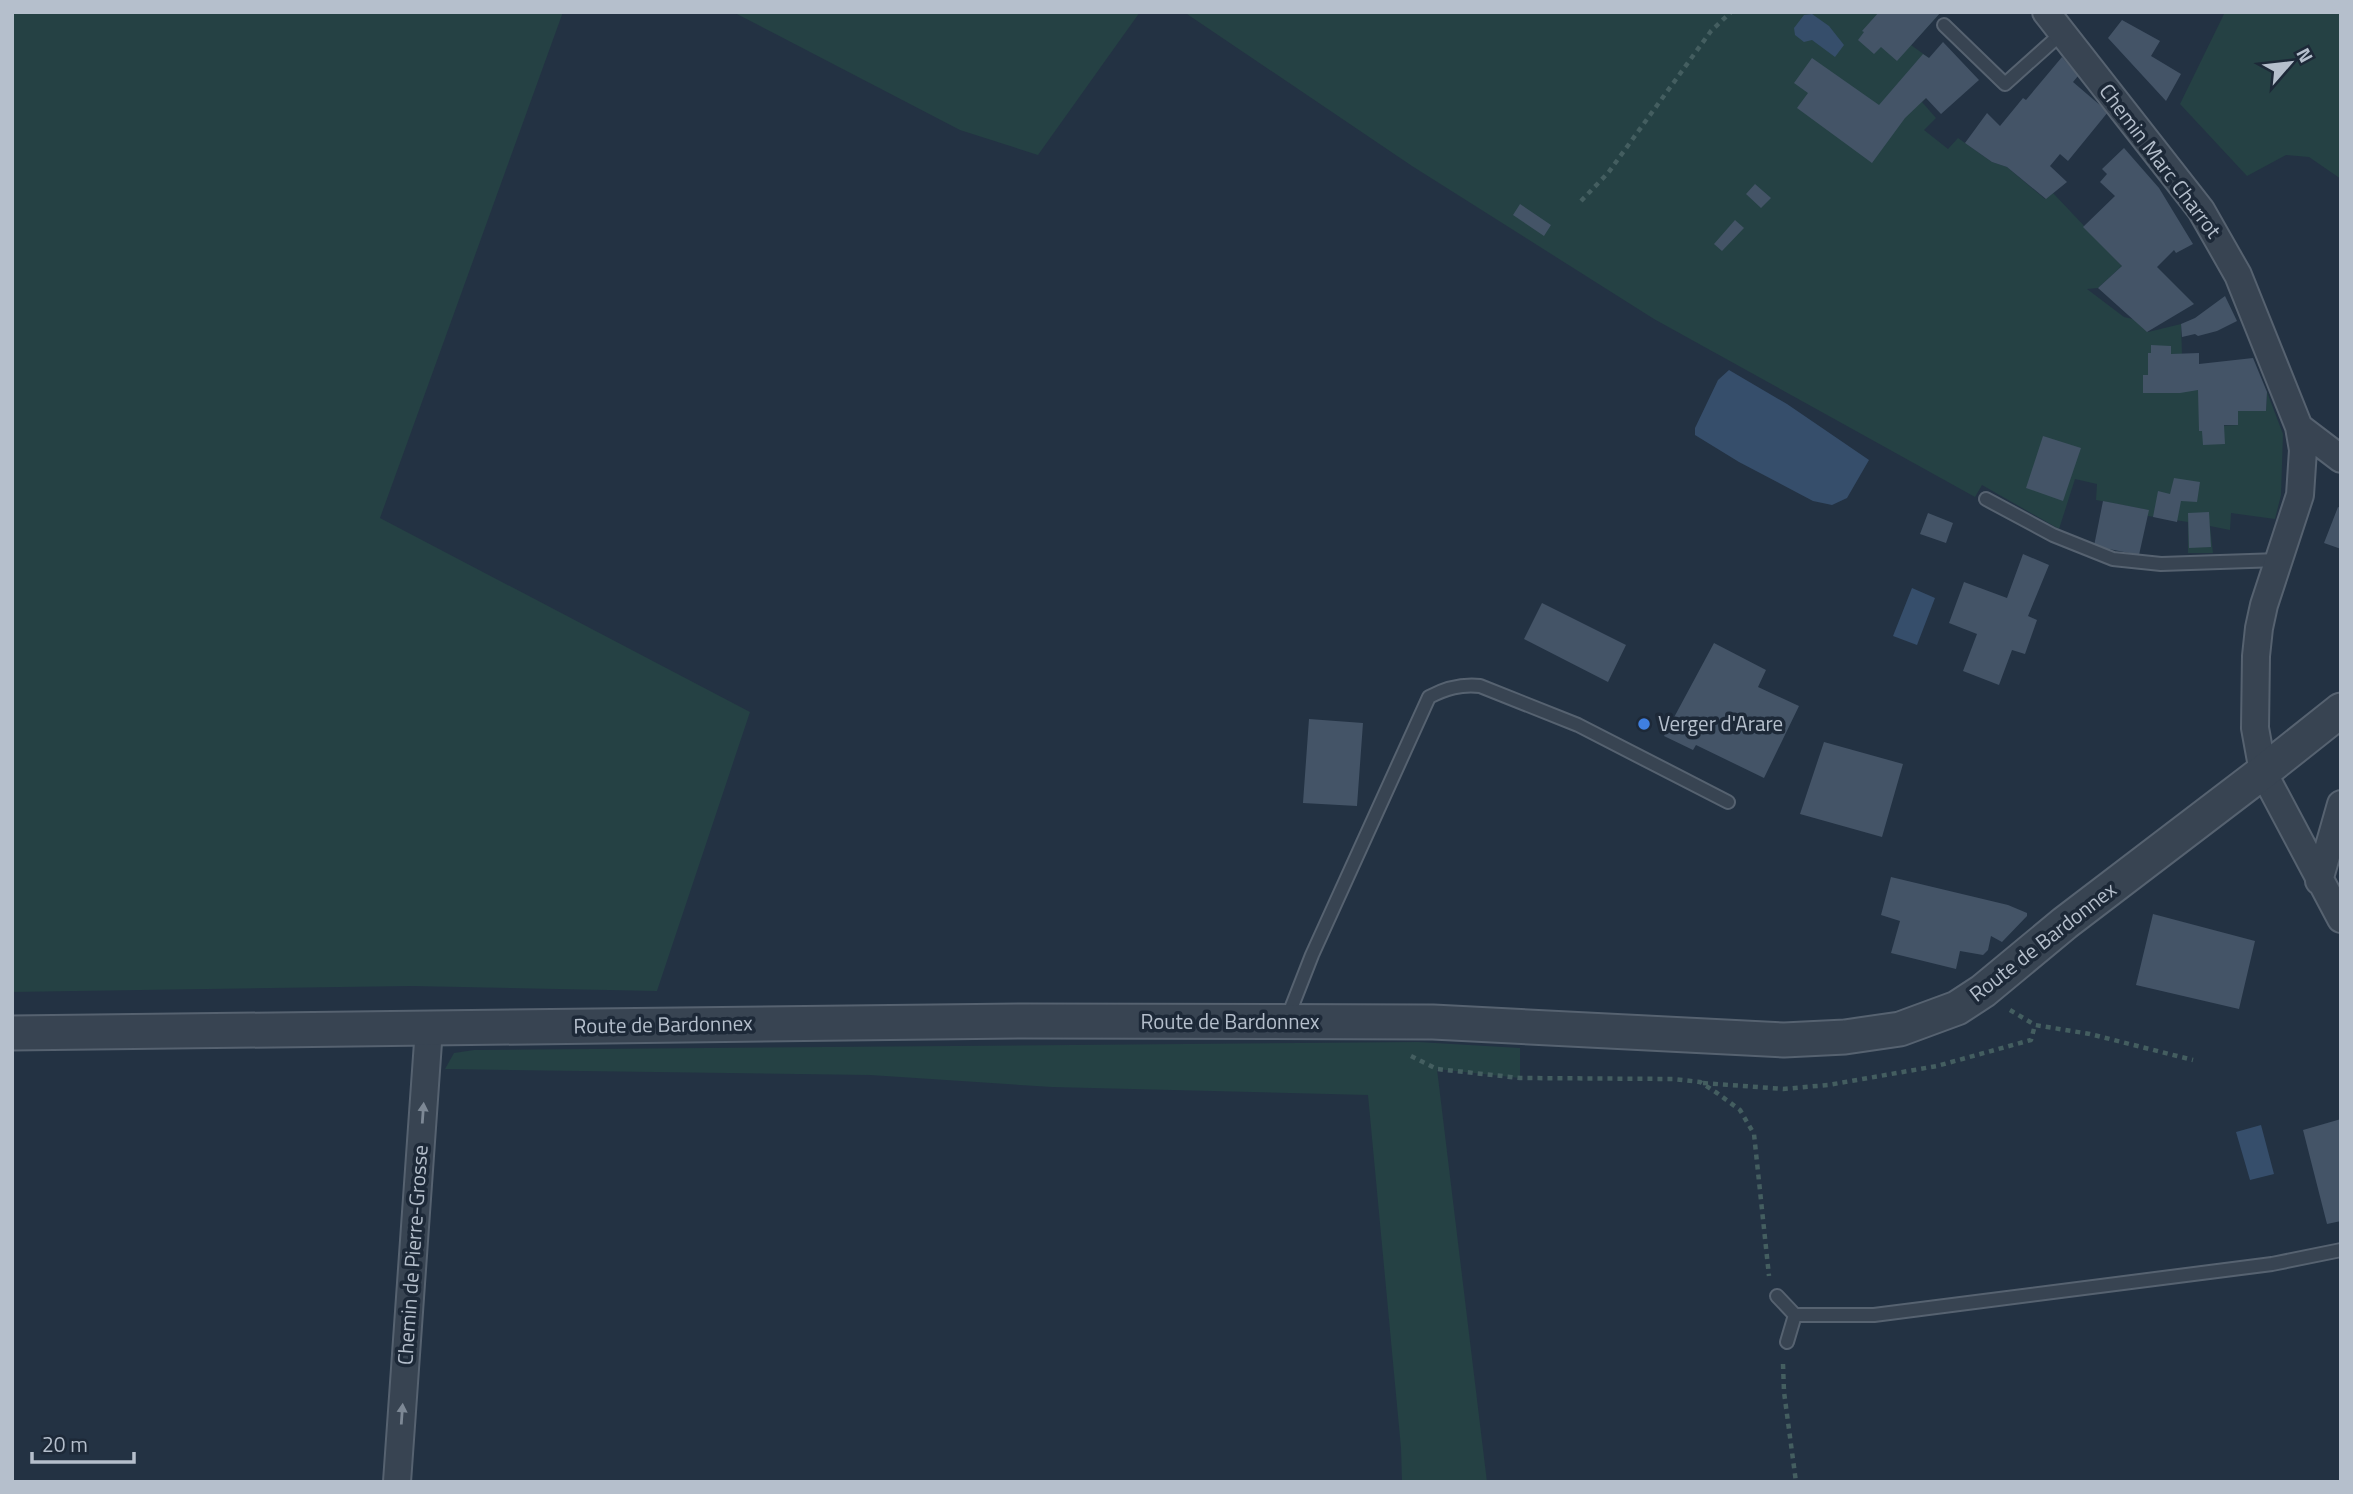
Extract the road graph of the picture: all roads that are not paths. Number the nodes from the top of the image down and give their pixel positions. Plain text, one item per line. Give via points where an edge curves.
1 (2046, 12) edge
2 (1944, 25) dead end
3 (2062, 33) junction
4 (2299, 426) junction
5 (2341, 459) edge
6 (1986, 499) dead end
7 (2279, 560) junction
8 (2341, 710) edge
9 (2263, 772) junction
10 (1728, 802) dead end
11 (2341, 804) edge
12 (2319, 881) junction
13 (2341, 919) edge
14 (1285, 1022) junction
15 (429, 1028) junction
16 (12, 1034) edge
17 (2341, 1250) edge
18 (1777, 1296) road end
19 (1795, 1315) junction
20 (1787, 1342) road end
21 (397, 1482) edge

1 - 3 street, Chemin Marc Charrot
2 - 3 lane via 2004,84
3 - 4 street, Chemin Marc Charrot via 2202,210 2238,275
4 - 5 street, Chemin Marc Charrot
4 - 7 street via 2303,450 2300,495
6 - 7 lane via 2053,535 2113,559 2161,564
7 - 9 street via 2264,605 2256,656 2255,728
8 - 9 street, Route de Bardonnex
9 - 12 street
9 - 14 street, Route de Bardonnex via 1983,991 1957,1008 1900,1029 1771,1039 1433,1022
10 - 14 lane via 1578,725 1480,685 1443,690 1429,698
11 - 12 street
12 - 13 street
14 - 15 street, Route de Bardonnex
15 - 16 street, Route de Bardonnex
21 -> 15 street, Chemin de Pierre-Grosse
17 - 19 lane via 2272,1264 1874,1315
18 - 19 lane
19 - 20 lane

